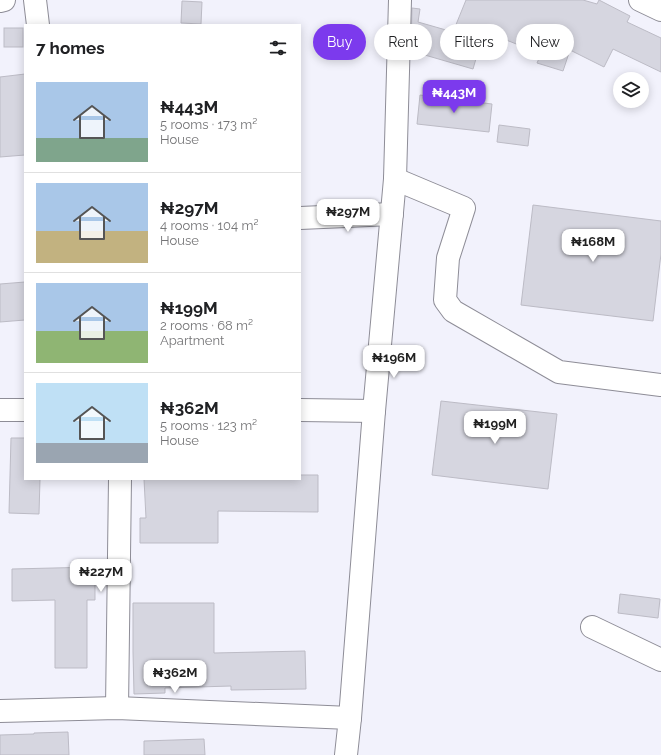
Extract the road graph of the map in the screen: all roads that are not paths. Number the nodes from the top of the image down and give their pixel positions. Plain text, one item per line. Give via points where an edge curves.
1 (4, 0) edge
2 (35, 0) edge
3 (400, 0) edge
4 (640, 0) edge
5 (0, 1) edge
6 (661, 10) edge
7 (38, 24) edge
8 (395, 179) junction
9 (392, 214) junction
10 (301, 218) edge
11 (661, 385) edge
12 (0, 410) edge
13 (24, 410) edge
14 (301, 410) edge
15 (374, 411) junction
16 (120, 480) edge
17 (592, 627) dead end
18 (661, 660) edge
19 (117, 708) junction
20 (0, 711) edge
21 (350, 718) junction
22 (346, 755) edge

1 - 5 street
2 - 7 street
3 - 8 street
4 - 6 street
8 - 9 street
8 - 11 street via 464,208 448,258 445,300 453,311 559,372
9 - 10 street
9 - 15 street
12 - 13 street
14 - 15 street
15 - 21 street
16 - 19 street
17 - 18 street
19 - 20 street
19 - 21 street
21 - 22 street

